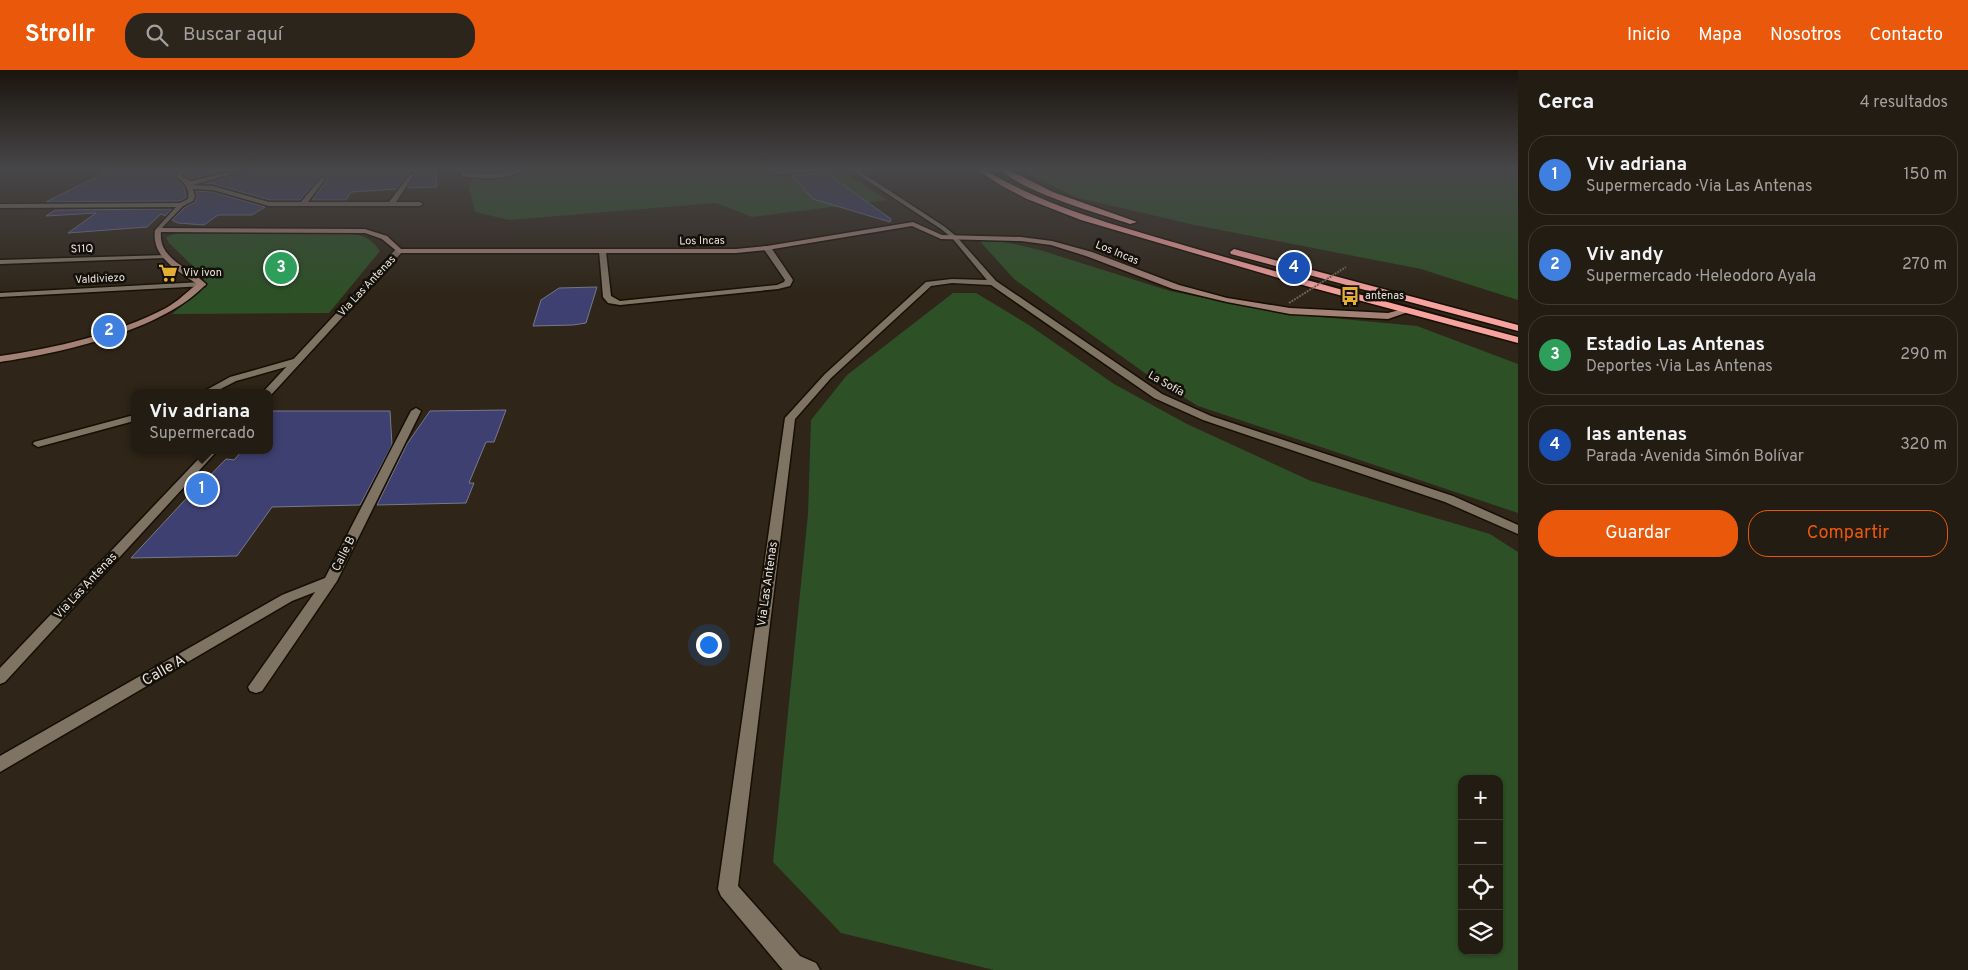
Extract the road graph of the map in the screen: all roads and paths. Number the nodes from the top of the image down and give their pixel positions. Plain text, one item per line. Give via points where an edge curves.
1 (175, 212) edge
2 (918, 212) edge
3 (1069, 212) edge
4 (1102, 212) edge
5 (158, 230) junction
6 (954, 237) junction
7 (767, 248) junction
8 (399, 251) junction
9 (602, 252) junction
10 (165, 256) junction
11 (0, 262) edge
12 (1346, 266) dead end
13 (993, 283) junction
14 (202, 284) junction
15 (0, 294) edge
16 (1289, 303) dead end
17 (1408, 311) junction
18 (1518, 328) edge
19 (1518, 340) edge
20 (0, 359) edge
21 (297, 360) junction
22 (214, 389) edge
23 (271, 389) edge
24 (416, 411) dead end
25 (131, 419) edge
26 (38, 444) dead end
27 (209, 454) edge
28 (1518, 530) edge
29 (330, 582) junction
30 (0, 678) edge
31 (256, 687) dead end
32 (0, 765) edge
33 (808, 970) edge

1 - 5 street
2 - 6 street, La Sofía
3 - 17 highway
4 - 18 highway
5 - 8 street, Via Las Antenas via 365,231 381,234 393,241
5 - 10 street via 157,240
6 - 7 street, Los Incas via 941,237 920,226 905,224
6 - 13 street, La Sofía
6 - 17 street, Los Incas via 1052,243 1176,287 1290,311 1388,316
7 - 9 street, Los Incas
7 - 9 street via 789,280 787,284 620,303 607,297
8 - 9 street, Los Incas
8 - 21 street, Via Las Antenas
10 - 11 lane, S11Q
10 - 14 street
12 - 16 path, bridge
13 - 28 street, La Sofía via 1141,385 1178,406 1450,499
13 - 33 street, Via Las Antenas via 930,284 828,376 790,418 728,889 792,965
14 - 15 street, Valdiviezo
14 - 20 street via 171,309 118,332
17 - 19 highway
21 - 22 lane
21 - 23 street, Via Las Antenas
24 - 29 street, Calle B
25 - 26 lane
27 - 30 street, Via Las Antenas
29 - 31 street, Calle B
29 - 32 street, Calle A via 287,598

